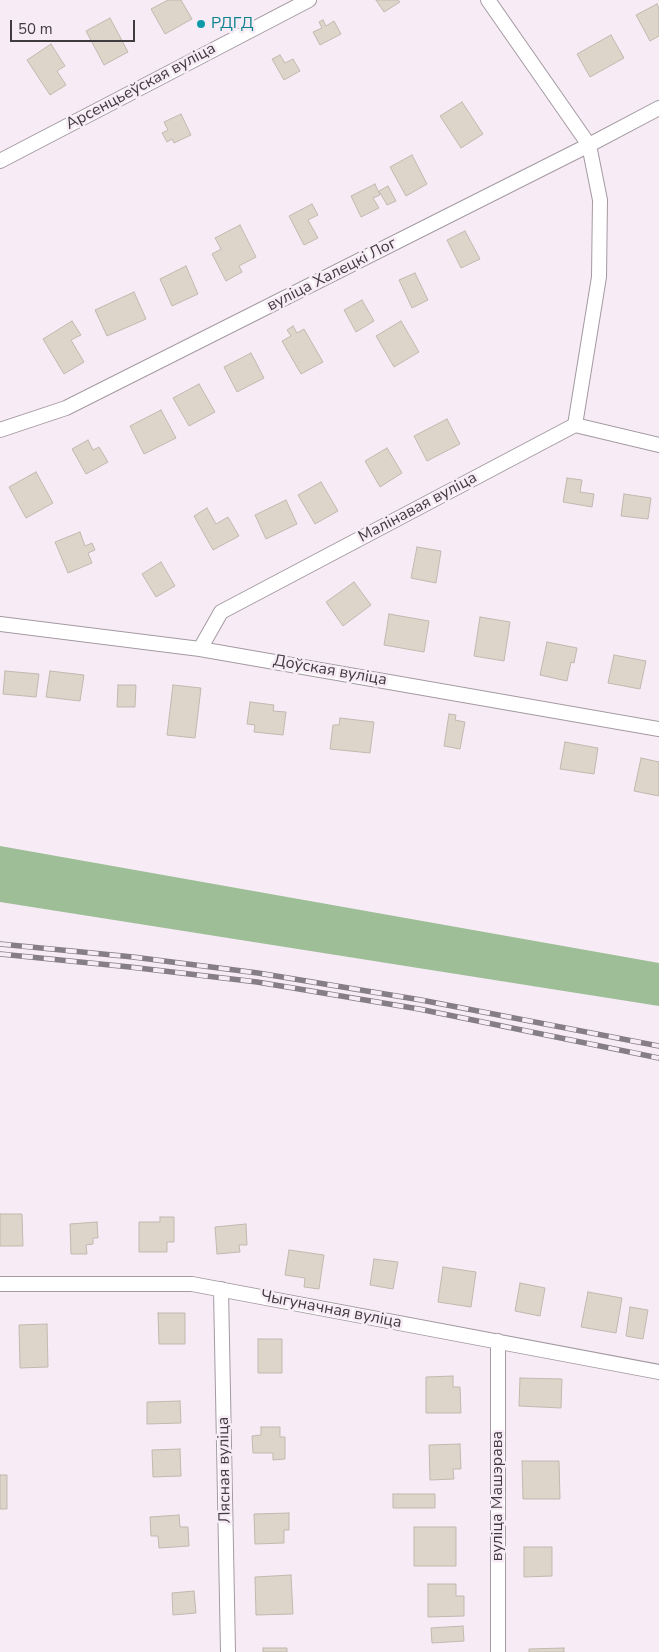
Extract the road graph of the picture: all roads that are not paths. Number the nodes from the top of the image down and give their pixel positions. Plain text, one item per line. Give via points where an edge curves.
1 (308, 0) edge
2 (488, 0) edge
3 (659, 108) edge
4 (589, 145) junction
5 (0, 161) edge
6 (575, 425) junction
7 (0, 430) edge
8 (659, 445) edge
9 (0, 624) edge
10 (200, 649) junction
11 (659, 729) edge
12 (0, 1284) edge
13 (221, 1289) junction
14 (498, 1341) junction
15 (659, 1372) edge
16 (228, 1652) edge
17 (498, 1652) edge

1 - 5 street, Арсенцьеўская вуліца
2 - 4 street
3 - 4 street, вуліца Халецкі Лог
4 - 6 street via 600,200 599,277
4 - 7 street, вуліца Халецкі Лог via 66,408
6 - 8 street
6 - 10 street, Малінавая вуліца via 221,612
9 - 10 street, Доўская вуліца
10 - 11 street, Доўская вуліца
12 - 13 street, Чыгуначная вуліца via 192,1284
13 - 14 street, Чыгуначная вуліца
13 - 16 street, Лясная вуліца
14 - 15 street, Чыгуначная вуліца
14 - 17 street, вуліца Машэрава

